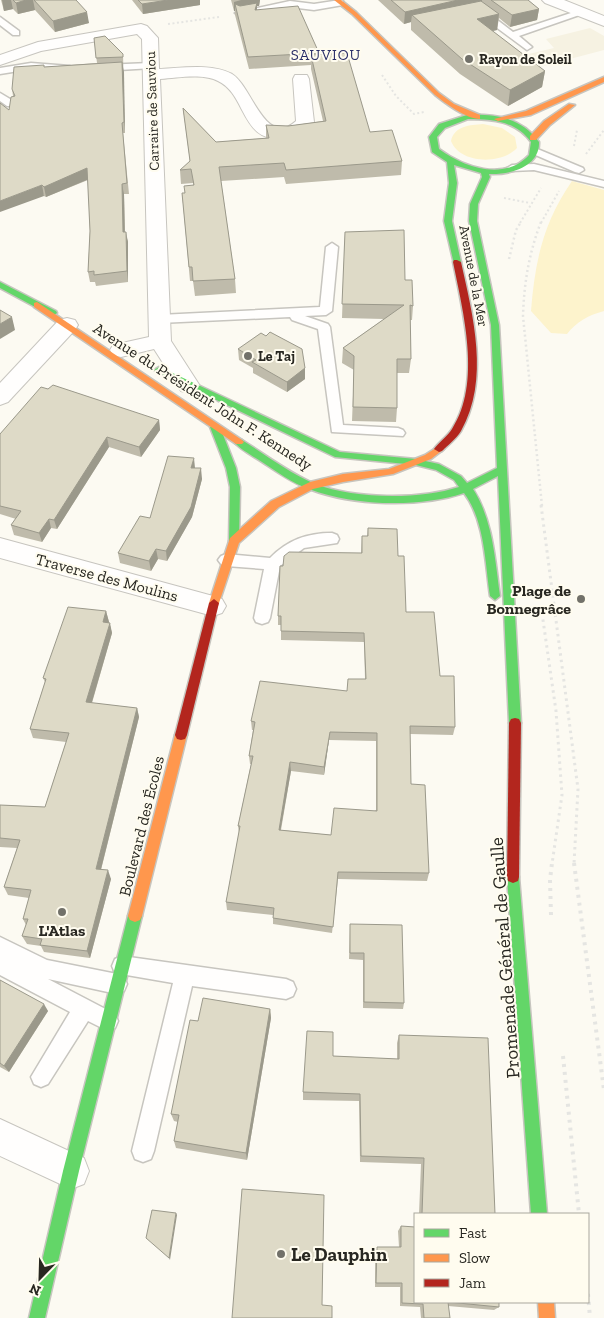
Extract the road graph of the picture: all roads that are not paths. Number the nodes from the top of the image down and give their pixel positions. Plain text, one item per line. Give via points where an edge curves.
1 (550, 0) edge
2 (288, 2) edge
3 (339, 2) edge
4 (472, 12) edge
5 (583, 12) junction
6 (240, 13) edge
7 (0, 20) edge
8 (604, 21) edge
9 (16, 33) dead end
10 (512, 35) junction
11 (527, 47) dead end
12 (0, 60) edge
13 (96, 68) edge
14 (394, 68) dead end
15 (76, 69) edge
16 (150, 70) junction
17 (0, 71) edge
18 (300, 79) dead end
19 (604, 80) edge
20 (0, 96) edge
21 (12, 104) edge
22 (477, 117) junction
23 (434, 118) dead end
24 (498, 119) junction
25 (437, 130) junction
26 (533, 138) junction
27 (535, 151) junction
28 (450, 163) junction
29 (512, 168) junction
30 (484, 171) junction
31 (573, 172) junction
32 (604, 183) edge
33 (332, 247) dead end
34 (0, 285) edge
35 (37, 305) junction
36 (282, 313) junction
37 (159, 318) junction
38 (67, 325) junction
39 (160, 341) junction
40 (135, 358) junction
41 (189, 386) junction
42 (0, 397) edge
43 (215, 427) junction
44 (398, 433) dead end
45 (416, 462) junction
46 (503, 469) junction
47 (310, 486) junction
48 (468, 488) junction
49 (332, 539) dead end
50 (234, 540) junction
51 (0, 548) edge
52 (226, 560) junction
53 (273, 564) junction
54 (213, 606) junction
55 (262, 618) dead end
56 (515, 700) junction
57 (0, 946) edge
58 (0, 965) edge
59 (120, 975) junction
60 (185, 975) junction
61 (286, 989) dead end
62 (84, 1009) junction
63 (108, 1021) junction
64 (41, 1077) dead end
65 (0, 1137) edge
66 (143, 1151) dead end
67 (70, 1170) junction
68 (539, 1213) edge
69 (546, 1303) edge
70 (37, 1318) edge
71 (547, 1318) edge

1 - 5 street
2 - 3 lane via 314,7
2 - 6 lane
3 - 14 main road via 348,18
3 - 22 main road via 437,94
4 - 10 lane via 482,10
5 - 8 street
5 - 10 lane
7 - 9 lane
10 - 11 lane
12 - 16 street, Carraire de Sauviou via 38,47 141,29 150,38
13 - 16 lane
15 - 17 lane via 31,66
16 - 18 street via 225,77 236,87 258,126 269,133 286,133 299,129 305,122
16 - 37 street, Carraire de Sauviou
19 - 24 main road via 528,113
19 - 26 main road via 561,111
20 - 21 lane
22 - 24 main road
22 - 25 main road via 449,122
23 - 25 main road
24 - 26 main road via 519,126
25 - 28 main road via 433,136 435,150
26 - 27 main road
27 - 29 main road via 531,158
27 - 31 lane
28 - 30 main road
28 - 45 main road, Avenue de la Mer via 453,183 448,221 470,326 471,390 468,409 447,443
29 - 30 main road
29 - 31 lane via 534,166
30 - 46 main road, Avenue de la Mer via 486,177 474,204 473,221 495,325
31 - 32 lane
33 - 36 lane via 326,311
34 - 35 main road, Avenue du Président John F. Kennedy
35 - 38 main road, Avenue du Président John F. Kennedy
35 - 40 main road, Avenue du Président John F. Kennedy
36 - 37 lane
36 - 44 lane via 324,327 337,429
37 - 39 street, Carraire de Sauviou
38 - 42 street
38 - 43 main road, Avenue du Président John F. Kennedy
39 - 40 street
39 - 41 street
40 - 41 main road, Avenue du Président John F. Kennedy
41 - 45 main road, Avenue du Président John F. Kennedy via 338,455
43 - 47 main road, Avenue du Président John F. Kennedy
43 - 50 main road via 235,488
45 - 47 main road, Boulevard des Écoles via 390,472
45 - 48 main road, Avenue du Président John F. Kennedy via 448,470
46 - 48 main road, Avenue du Président John F. Kennedy
46 - 56 main road, Promenade Général de Gaulle
47 - 48 main road, Avenue du Président John F. Kennedy via 342,495 385,498 448,494
47 - 50 main road, Boulevard des Écoles via 275,504
48 - 56 main road, Promenade Général de Gaulle via 480,512
49 - 53 lane via 310,538 284,553
50 - 52 main road, Boulevard des Écoles
51 - 54 street, Traverse des Moulins
52 - 53 lane
52 - 54 main road, Boulevard des Écoles
53 - 55 lane
54 - 59 main road, Boulevard des Écoles
56 - 68 main road, Promenade Général de Gaulle via 512,858
57 - 59 lane via 45,969
58 - 62 lane
59 - 60 lane
59 - 63 main road, Boulevard des Écoles
60 - 61 lane
60 - 66 lane
62 - 63 lane
62 - 64 lane
63 - 67 main road, Boulevard des Écoles
65 - 67 street
67 - 70 main road, Boulevard des Écoles
69 - 71 main road

